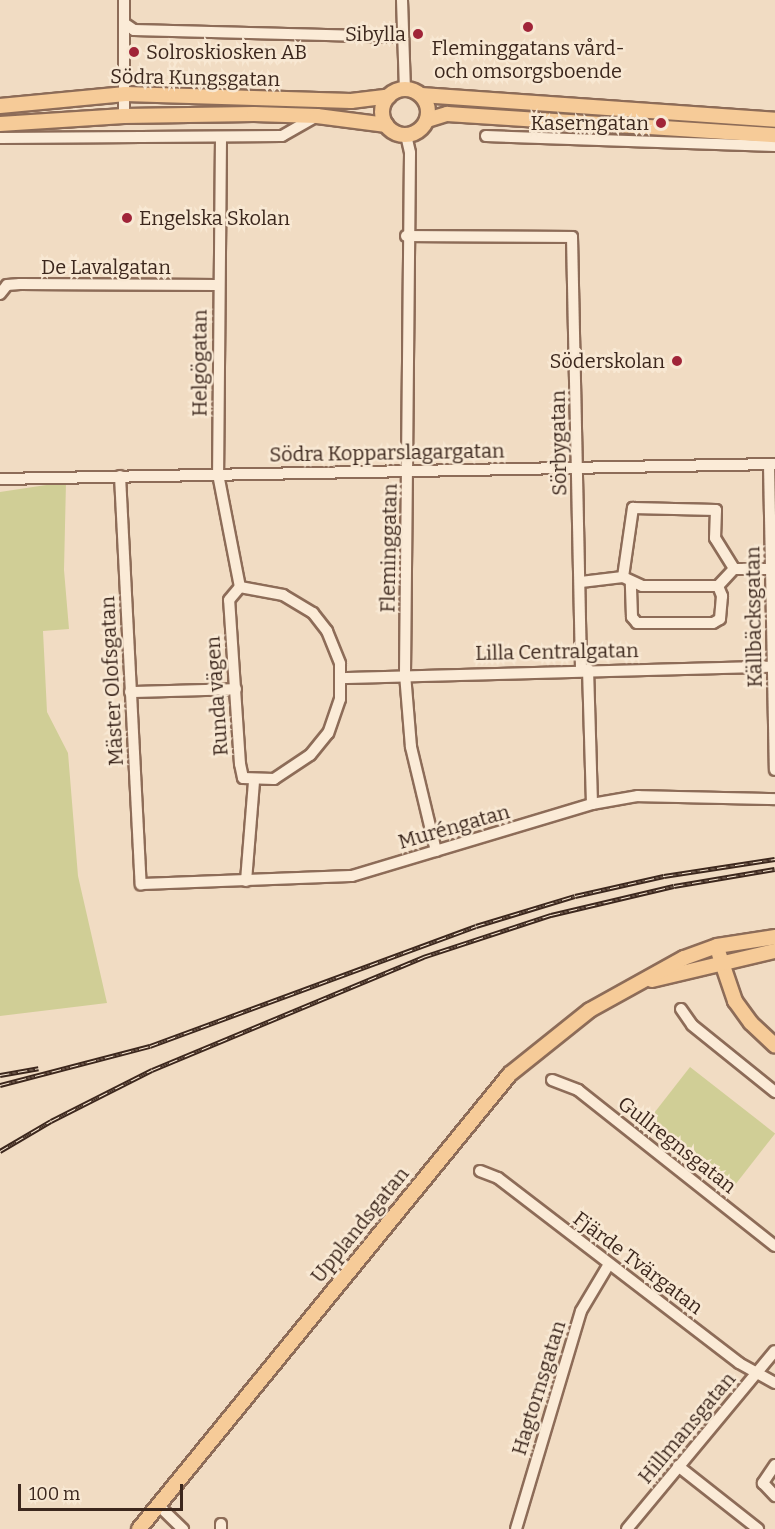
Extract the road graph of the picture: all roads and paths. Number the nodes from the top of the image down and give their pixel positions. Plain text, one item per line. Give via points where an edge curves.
1 (124, 0) edge
2 (402, 0) edge
3 (124, 23) junction
4 (403, 37) junction
5 (405, 89) junction
6 (125, 94) junction
7 (421, 95) junction
8 (389, 96) junction
9 (0, 106) edge
10 (124, 116) junction
11 (317, 116) junction
12 (427, 120) junction
13 (775, 120) edge
14 (0, 124) edge
15 (386, 125) junction
16 (406, 135) junction
17 (775, 135) edge
18 (486, 136) dead end
19 (0, 138) edge
20 (221, 138) junction
21 (775, 147) edge
22 (406, 236) junction
23 (217, 285) junction
24 (0, 294) edge
25 (772, 464) edge
26 (577, 468) junction
27 (408, 471) junction
28 (218, 474) junction
29 (120, 476) junction
30 (0, 478) edge
31 (734, 569) junction
32 (771, 569) junction
33 (627, 580) junction
34 (581, 582) junction
35 (718, 586) junction
36 (240, 587) junction
37 (773, 667) junction
38 (585, 670) junction
39 (405, 674) junction
40 (343, 678) junction
41 (236, 689) junction
42 (130, 692) junction
43 (775, 770) edge
44 (254, 781) junction
45 (775, 799) edge
46 (592, 804) junction
47 (436, 851) junction
48 (246, 881) junction
49 (141, 884) joint
50 (775, 937) edge
51 (717, 946) junction
52 (775, 951) edge
53 (721, 962) junction
54 (644, 981) junction
55 (681, 1009) dead end
56 (775, 1045) edge
57 (552, 1080) dead end
58 (775, 1092) edge
59 (480, 1171) dead end
60 (775, 1246) edge
61 (609, 1264) junction
62 (775, 1351) edge
63 (758, 1371) junction
64 (775, 1383) edge
65 (775, 1465) edge
66 (678, 1466) junction
67 (775, 1496) edge
68 (158, 1505) junction
69 (139, 1529) edge
70 (183, 1529) edge
71 (516, 1529) edge
72 (627, 1529) edge
73 (758, 1529) edge

1 - 3 street
2 - 4 street
3 - 4 street via 134,30
3 - 6 street
4 - 5 street
5 - 7 main road
5 - 8 main road, Södra Kungsgatan
6 - 8 main road, Södra Kungsgatan via 351,101
6 - 9 main road, Södra Kungsgatan
6 - 10 street
7 - 12 main road via 428,107
7 - 13 main road
8 - 15 main road via 382,112
10 - 11 main road, Södra Kungsgatan
10 - 14 main road, Södra Kungsgatan
11 - 15 main road, Södra Kungsgatan
11 - 20 street via 282,136
12 - 16 main road via 418,131
12 - 17 main road via 447,114
15 - 16 main road, Södra Kungsgatan
16 - 22 street, Fleminggatan via 410,153
18 - 21 street
19 - 20 street
20 - 23 street, Helgögatan
22 - 26 street, Sörbygatan via 572,237
22 - 27 street, Fleminggatan
23 - 24 street, De Lavalgatan via 20,284 7,285
23 - 28 street, Helgögatan
25 - 26 street, Södra Kopparslagargatan
25 - 32 street, Källbäcksgatan
26 - 27 street, Södra Kopparslagargatan
26 - 34 street, Sörbygatan
27 - 28 street, Södra Kopparslagargatan
27 - 39 street, Fleminggatan
28 - 29 street, Södra Kopparslagargatan
28 - 36 street, Helgögatan
29 - 30 street, Södra Kopparslagargatan
29 - 42 street, Mäster Olofsgatan
31 - 32 street
31 - 33 street via 715,538 716,510 633,508
31 - 35 street
32 - 37 street, Källbäcksgatan
33 - 34 street
33 - 35 street
33 - 35 street via 632,617 642,623 713,623 720,619 722,596
34 - 38 street, Sörbygatan
36 - 40 street via 283,595 313,613 330,639
36 - 41 street, Runda vägen via 228,600
37 - 38 street, Lilla Centralgatan
37 - 43 street, Källbäcksgatan
38 - 39 street, Lilla Centralgatan
38 - 46 street, Sörbygatan
39 - 40 street, Lilla Centralgatan
39 - 47 street, Fleminggatan via 411,747
40 - 44 street via 328,733 310,755 274,779
41 - 42 street
41 - 44 street, Runda vägen via 240,764 243,778
42 - 49 street, Mäster Olofsgatan
44 - 48 street
45 - 46 street, Muréngatan via 638,796
46 - 47 street, Muréngatan
47 - 48 street, Muréngatan via 352,876
48 - 49 street, Muréngatan
50 - 51 main road, Upplandsgatan
51 - 53 main road
51 - 54 main road, Upplandsgatan via 684,958
52 - 53 main road, Upplandsgatan
53 - 54 main road, Upplandsgatan
53 - 56 main road via 743,1012
54 - 68 main road, Upplandsgatan via 572,1023 498,1087
55 - 58 street via 692,1024
57 - 60 street, Gullregnsgatan via 578,1090
59 - 61 street, Fjärde Tvärgatan via 498,1178
61 - 63 street, Fjärde Tvärgatan via 739,1363
61 - 71 street, Hagtornsgatan via 581,1311
62 - 63 street, Hillmansgatan
63 - 64 street, Fjärde Tvärgatan
63 - 66 street, Hillmansgatan
65 - 67 street via 763,1483
66 - 72 street, Hillmansgatan
66 - 73 street
68 - 69 main road, Upplandsgatan
68 - 70 street

